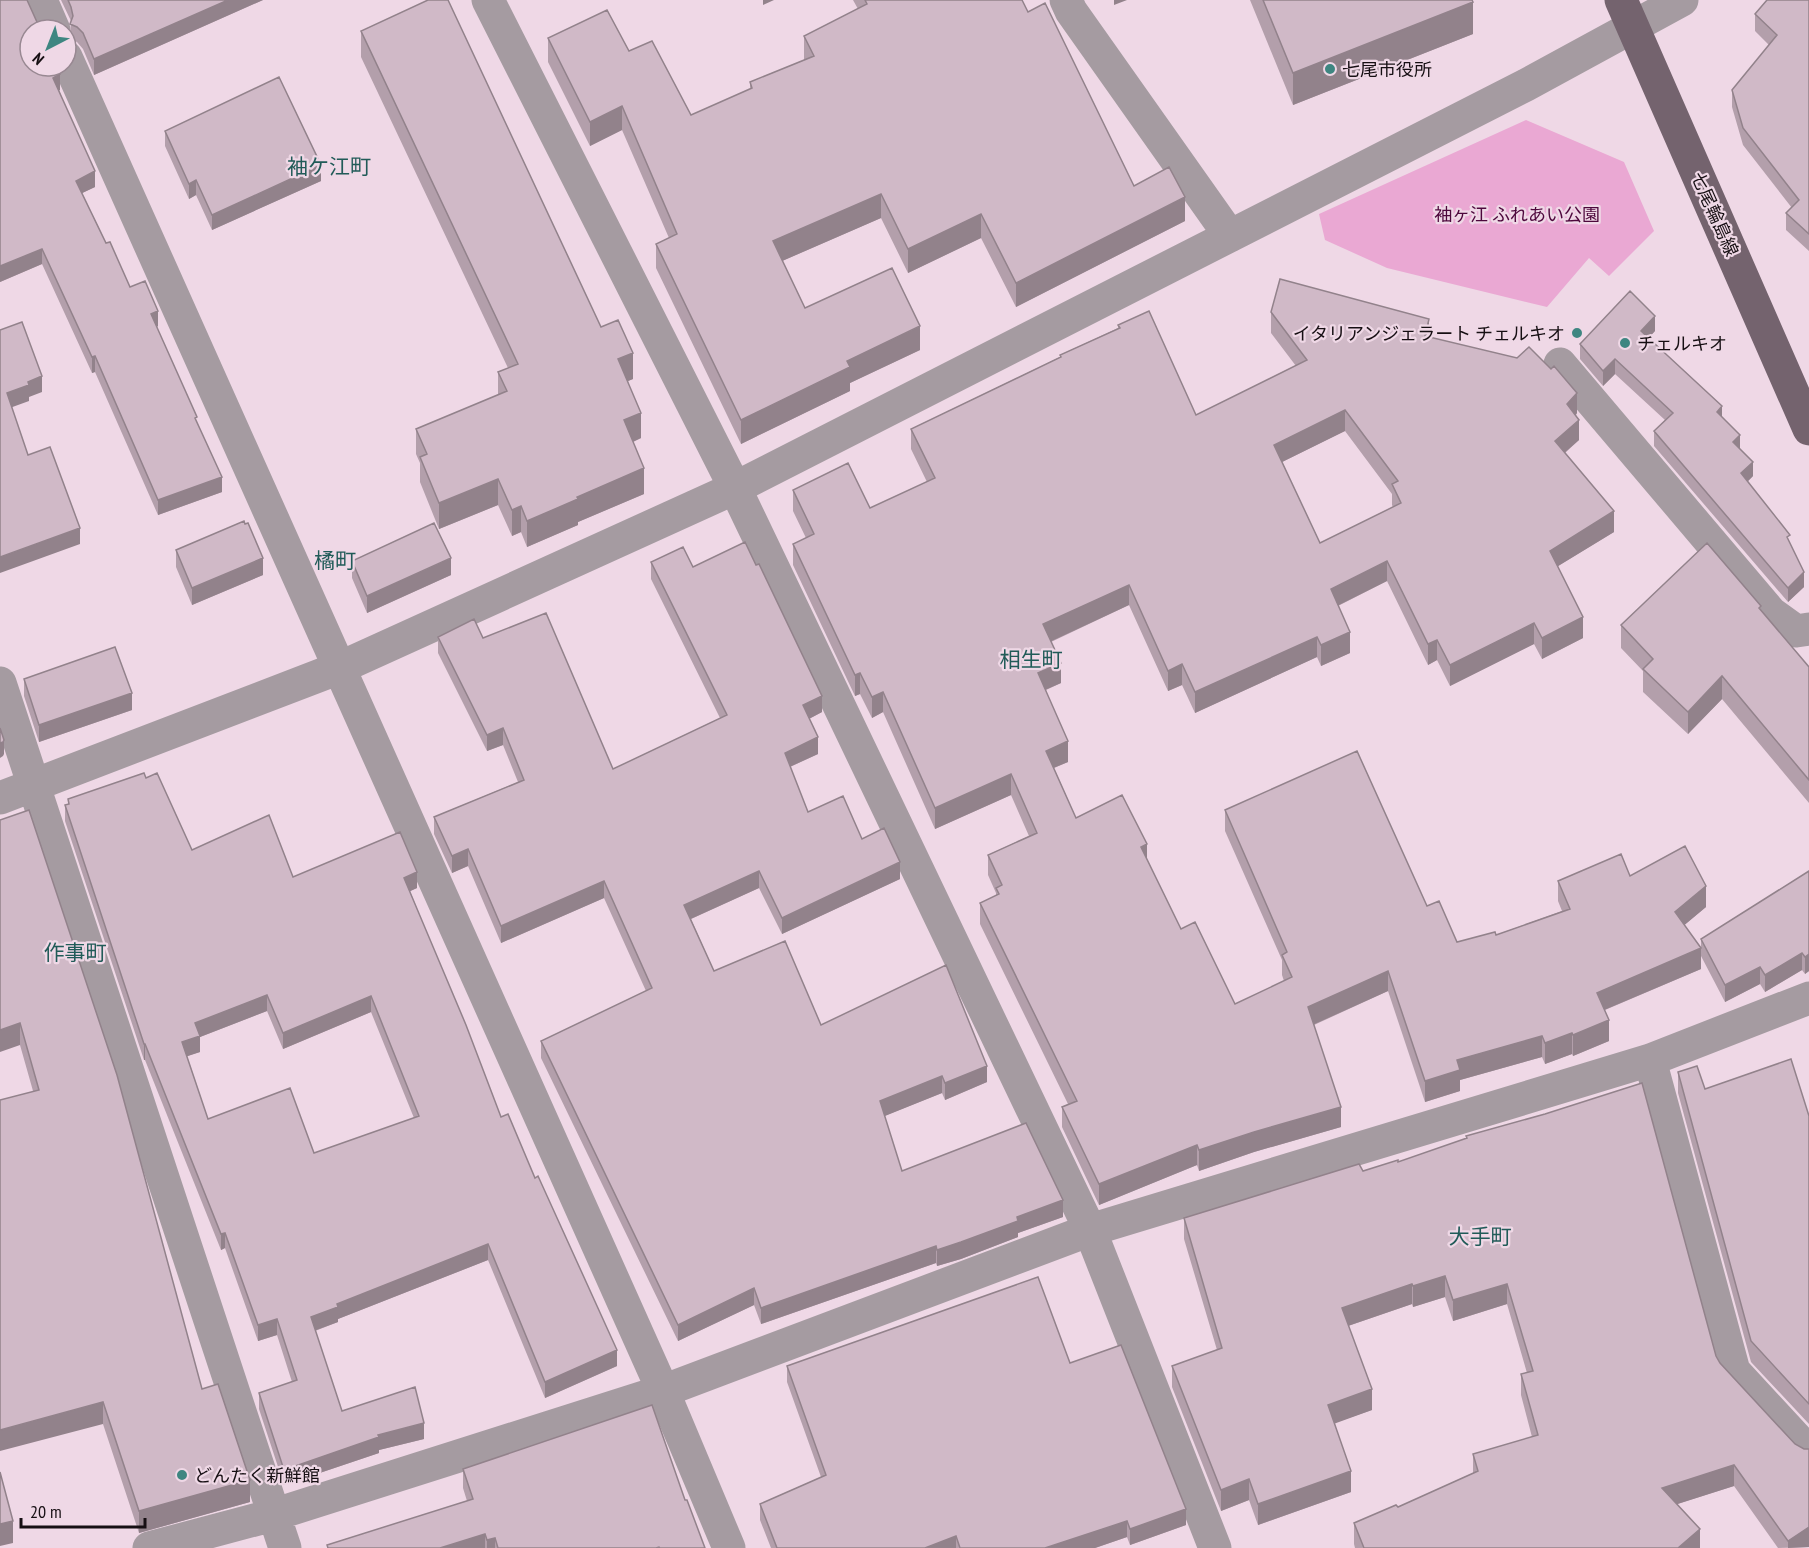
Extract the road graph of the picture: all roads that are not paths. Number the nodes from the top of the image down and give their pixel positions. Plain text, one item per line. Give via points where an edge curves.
1 (41, 0) edge
2 (488, 0) edge
3 (1066, 0) edge
4 (1682, 0) edge
5 (1627, 13) edge
6 (49, 18) edge
7 (75, 78) edge
8 (1230, 236) junction
9 (1560, 364) dead end
10 (1805, 407) edge
11 (735, 488) junction
12 (1809, 629) edge
13 (339, 668) junction
14 (0, 683) edge
15 (35, 786) junction
16 (0, 798) edge
17 (1809, 998) edge
18 (1650, 1060) junction
19 (1090, 1230) junction
20 (663, 1390) junction
21 (1809, 1452) edge
22 (273, 1515) junction
23 (1207, 1546) edge
24 (149, 1548) edge
25 (285, 1548) edge
26 (729, 1548) edge

1 - 6 street
2 - 11 street
3 - 8 street
4 - 5 street
5 - 8 street via 1548,73
5 - 10 main road, 七尾輪島線
7 - 13 street
8 - 11 street
9 - 12 street via 1771,613 1796,631
11 - 13 street
11 - 19 street
13 - 15 street
13 - 20 street
14 - 15 street
15 - 16 street
15 - 22 street
17 - 18 street
18 - 19 street
18 - 21 street via 1734,1371
19 - 20 street
19 - 23 street
20 - 22 street
20 - 26 street
22 - 24 street
22 - 25 street

